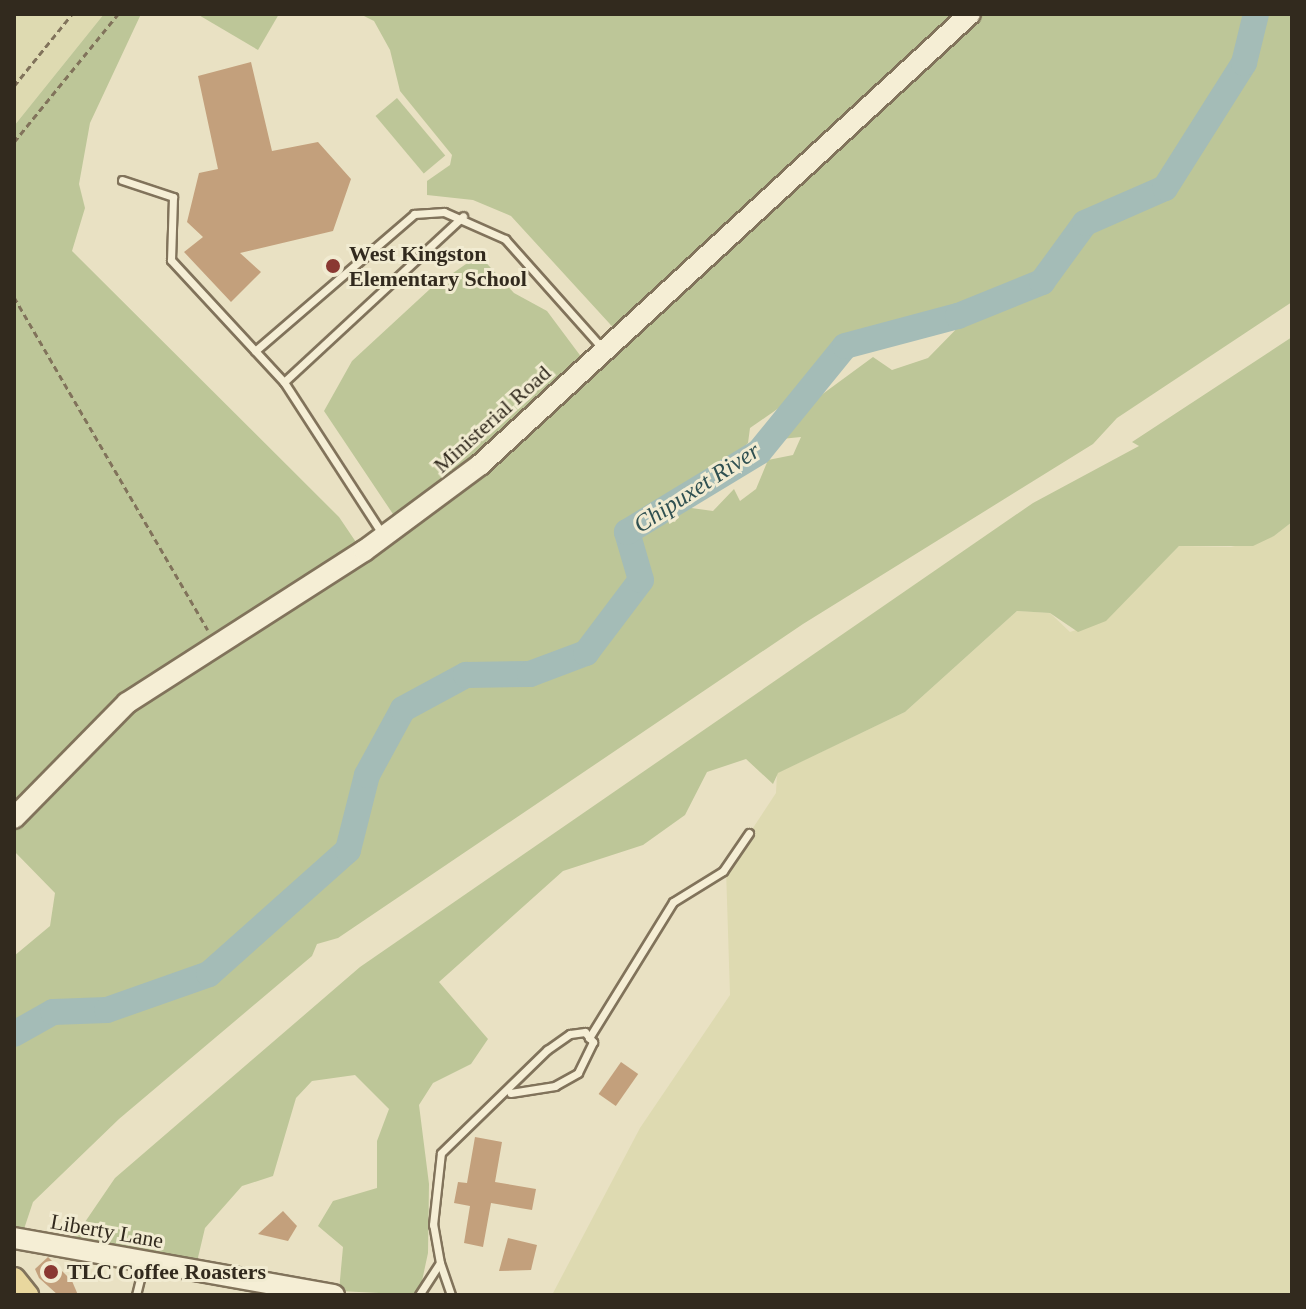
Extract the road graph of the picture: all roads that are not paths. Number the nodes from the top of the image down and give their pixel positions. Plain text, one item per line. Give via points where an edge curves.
1 (970, 14) edge
2 (122, 180) dead end
3 (463, 216) junction
4 (255, 351) junction
5 (605, 351) junction
6 (284, 382) junction
7 (384, 536) junction
8 (14, 818) edge
9 (749, 833) dead end
10 (589, 1038) junction
11 (511, 1093) junction
12 (14, 1238) edge
13 (144, 1261) junction
14 (440, 1263) junction
15 (14, 1279) edge
16 (27, 1295) edge
17 (136, 1295) edge
18 (334, 1295) edge
19 (419, 1295) edge
20 (451, 1295) edge

1 - 5 main road, Ministerial Road
2 - 4 lane via 173,197 171,260
3 - 4 lane via 414,214
3 - 5 lane via 505,239
3 - 6 lane
4 - 6 lane
5 - 7 main road, Ministerial Road via 480,465
6 - 7 lane
7 - 8 main road, Ministerial Road via 215,644 96,729
9 - 10 lane via 723,871 673,902
10 - 11 lane via 570,1034
10 - 11 lane via 590,1057 578,1073 555,1086
11 - 14 lane via 441,1153 433,1225
12 - 13 main road, Liberty Lane
13 - 17 lane
13 - 18 main road, Liberty Lane
14 - 19 lane
14 - 20 lane
15 - 16 main road

